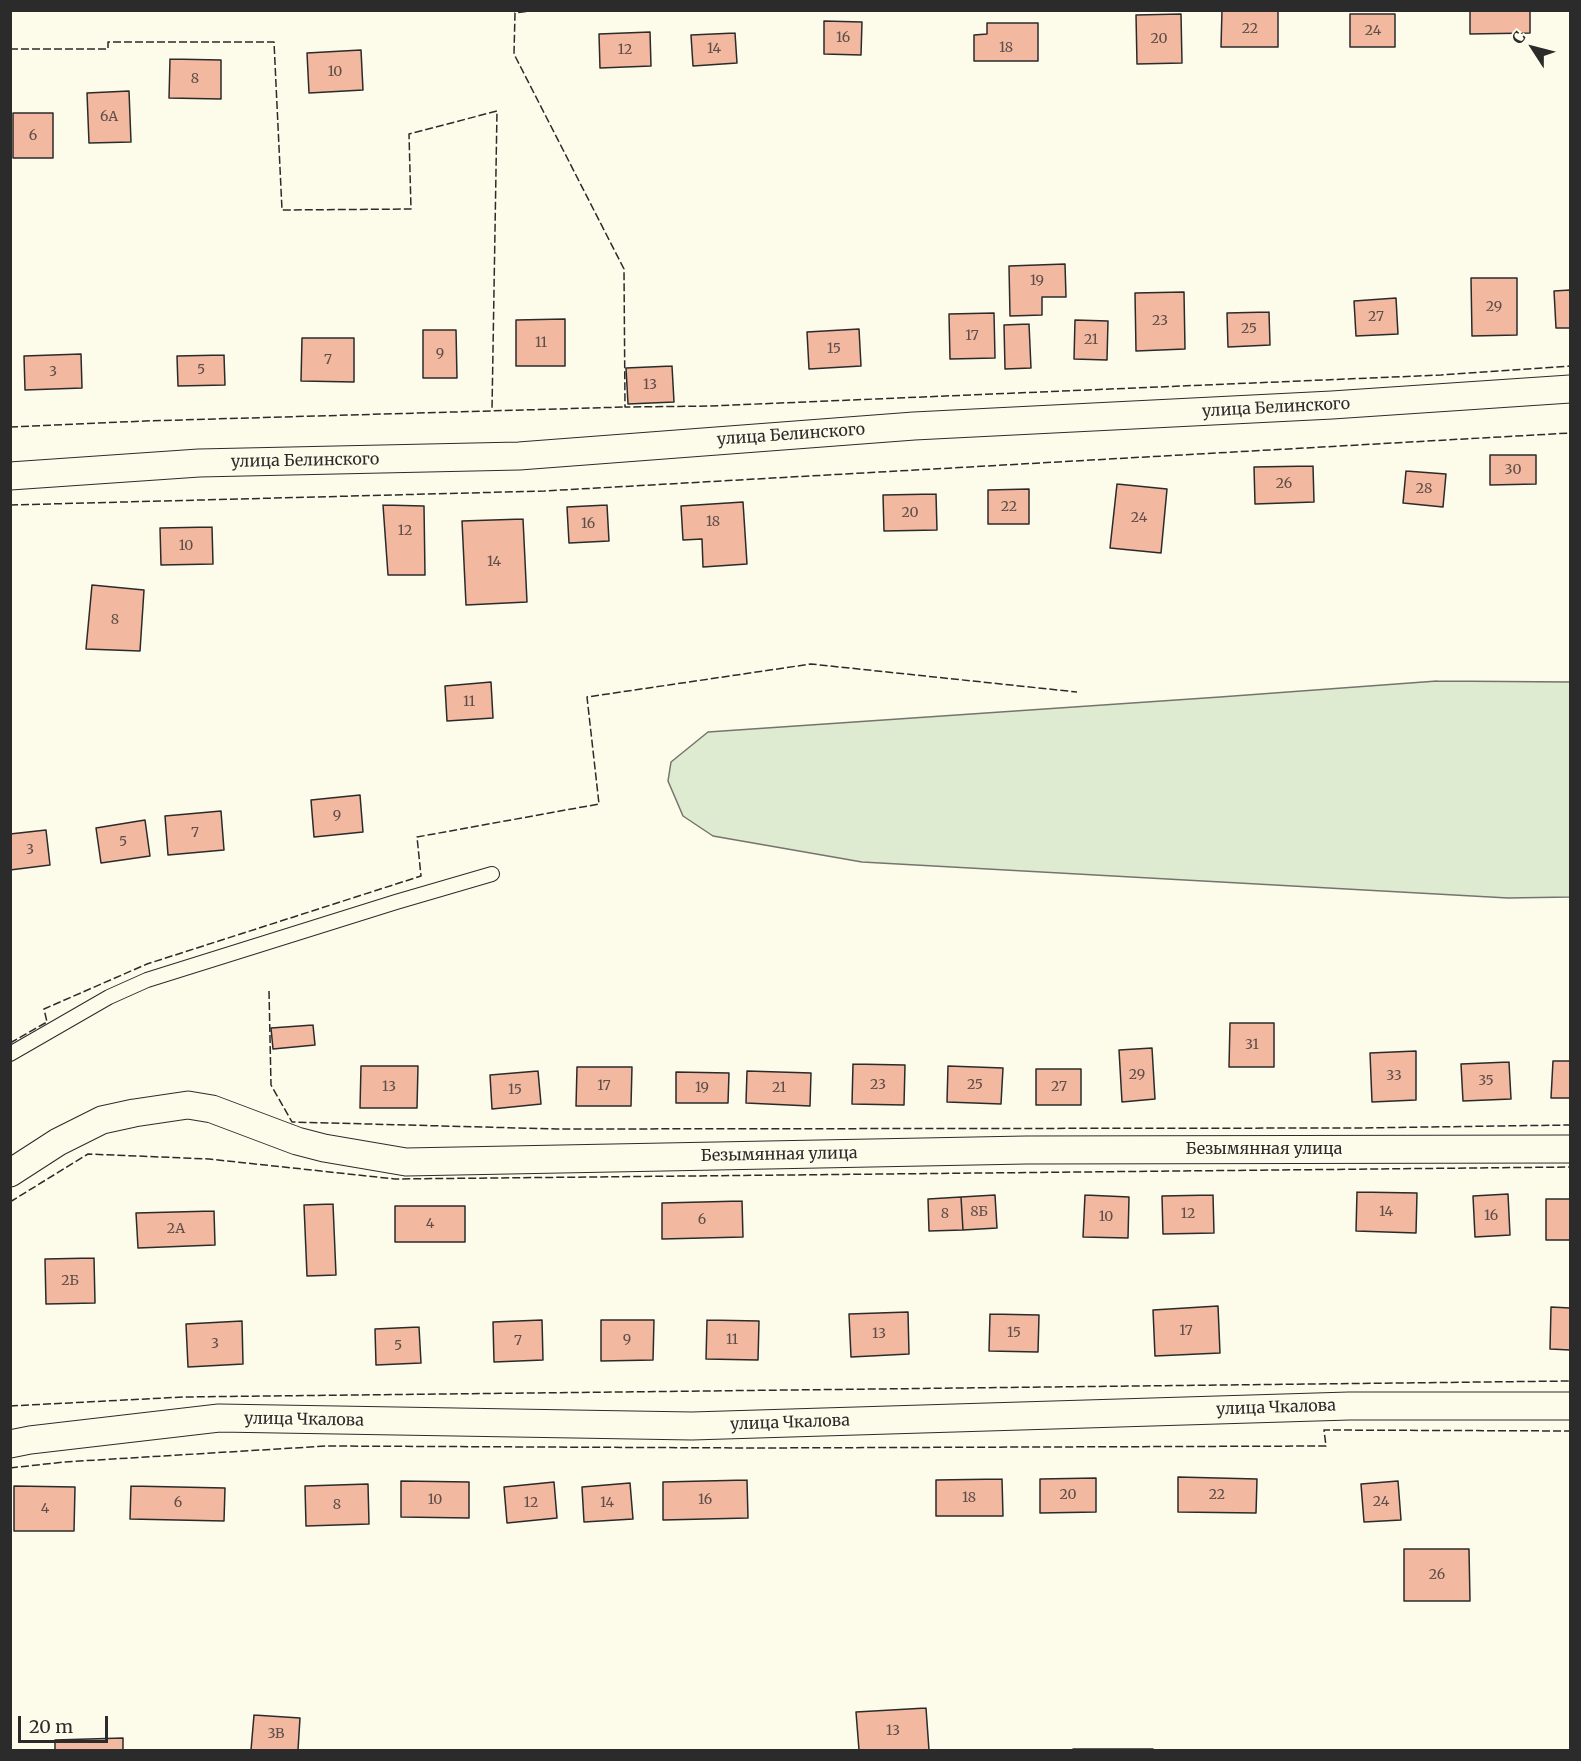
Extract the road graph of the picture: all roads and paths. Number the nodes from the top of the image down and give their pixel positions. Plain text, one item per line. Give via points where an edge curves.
1 (1570, 389) edge
2 (10, 476) edge
3 (492, 874) dead end
4 (10, 1054) edge
5 (1570, 1149) edge
6 (10, 1173) edge
7 (1570, 1406) edge
8 (10, 1444) edge

1 - 2 street, улица Белинского via 914,426 519,456 200,463
3 - 4 lane via 147,980 109,997
5 - 6 street, Безымянная улица via 1026,1150 406,1162 297,1141 212,1109 188,1105 102,1120
7 - 8 street, улица Чкалова via 1349,1406 692,1426 219,1418

